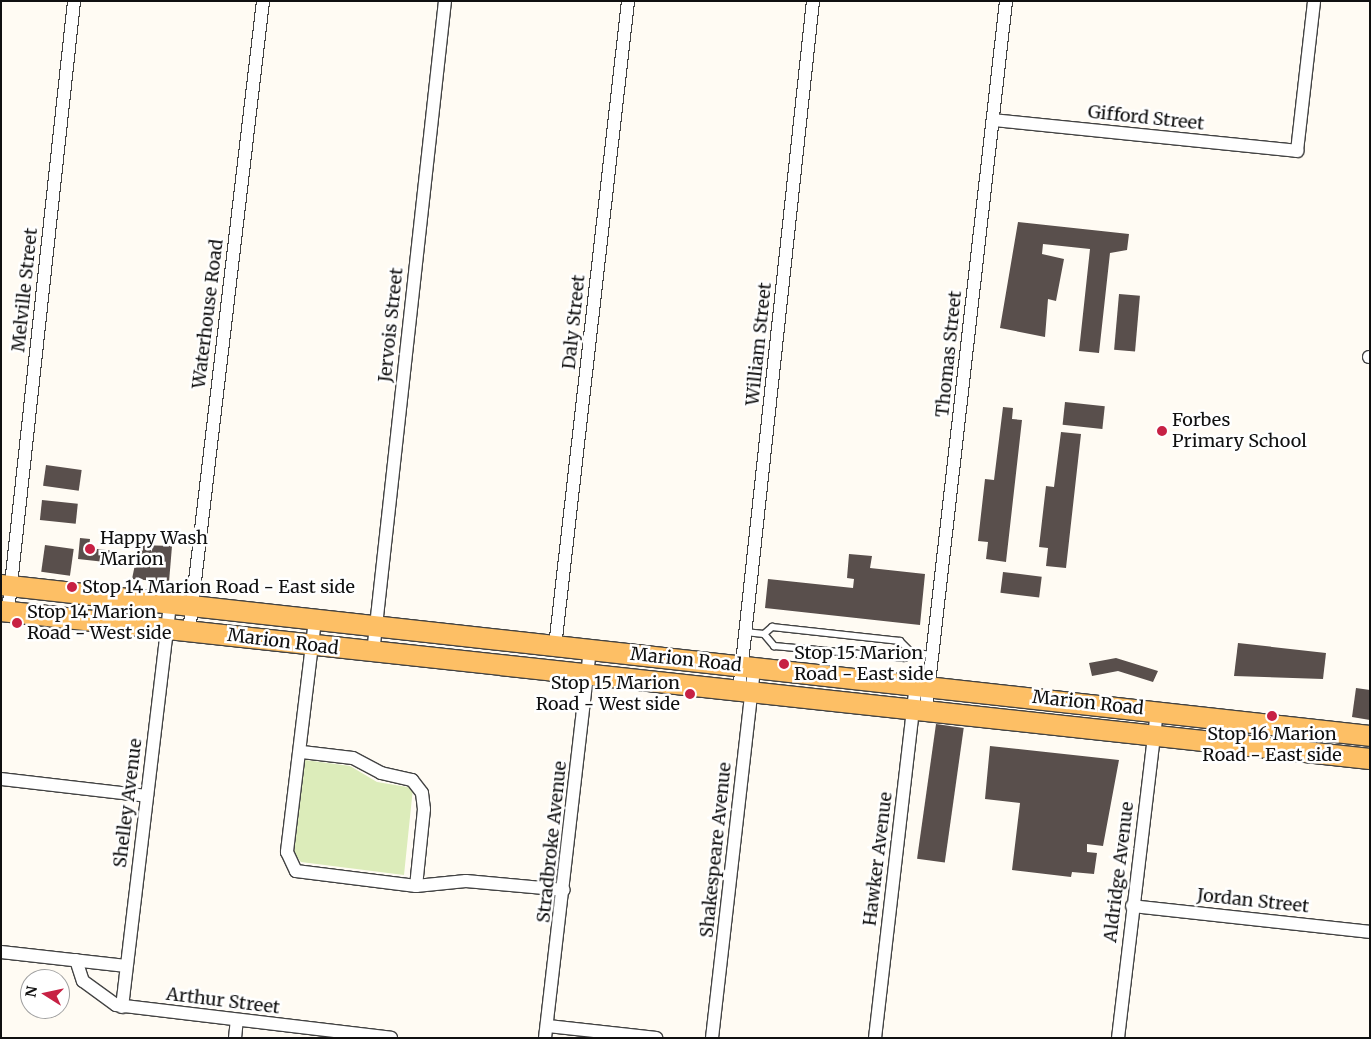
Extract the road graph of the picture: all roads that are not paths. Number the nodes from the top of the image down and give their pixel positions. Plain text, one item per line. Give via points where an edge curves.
1 (74, 1) edge
2 (263, 1) edge
3 (445, 1) edge
4 (628, 1) edge
5 (813, 1) edge
6 (1006, 1) edge
7 (1314, 1) edge
8 (993, 120) junction
9 (6, 586) edge
10 (170, 604) junction
11 (192, 606) junction
12 (5, 611) edge
13 (315, 620) junction
14 (376, 626) junction
15 (168, 629) junction
16 (189, 632) junction
17 (745, 632) junction
18 (764, 634) junction
19 (312, 646) junction
20 (555, 647) junction
21 (590, 650) junction
22 (373, 653) junction
23 (912, 653) junction
24 (933, 655) junction
25 (748, 666) junction
26 (588, 673) junction
27 (923, 684) junction
28 (745, 691) junction
29 (920, 710) junction
30 (1157, 710) junction
31 (1152, 734) junction
32 (1370, 736) edge
33 (302, 752) junction
34 (1370, 759) edge
35 (1, 779) edge
36 (146, 796) junction
37 (416, 886) junction
38 (564, 890) junction
39 (1132, 906) junction
40 (1370, 932) edge
41 (1, 952) edge
42 (76, 960) junction
43 (126, 966) junction
44 (122, 1007) junction
45 (237, 1020) junction
46 (547, 1032) edge
47 (235, 1038) edge
48 (391, 1038) edge
49 (656, 1038) edge
50 (712, 1038) edge
51 (875, 1038) edge
52 (1118, 1038) edge

1 - 9 street, Melville Street
2 - 11 street, Waterhouse Road
3 - 14 street, Jervois Street
4 - 20 street, Daly Street
5 - 17 street, William Street
6 - 8 street, Thomas Street
7 - 8 street, Gifford Street via 1297,150
8 - 24 street, Thomas Street
9 - 10 main road, Marion Road
9 - 12 street, Melville Street
10 - 11 main road, Marion Road
10 - 15 street, Shelley Avenue
11 - 13 main road, Marion Road
11 - 16 street, Waterhouse Road
12 - 15 main road, Marion Road
13 - 14 main road, Marion Road
13 - 19 street
14 - 20 main road, Marion Road
14 - 22 street, Jervois Street
15 - 16 main road, Marion Road
15 - 36 street, Shelley Avenue
16 - 19 main road, Marion Road
17 - 18 lane
17 - 25 street, William Street
18 - 23 lane via 774,646 904,658
18 - 23 lane via 772,627 900,641
19 - 22 main road, Marion Road
19 - 33 street
20 - 21 main road, Marion Road
21 - 25 main road, Marion Road
21 - 26 street, Stradbroke Avenue
22 - 26 main road, Marion Road
23 - 24 lane
24 - 27 street, Thomas Street
25 - 27 main road, Marion Road
25 - 28 street, William Street
26 - 28 main road, Marion Road
26 - 38 street, Stradbroke Avenue
27 - 29 street, Thomas Street
27 - 30 main road, Marion Road
28 - 29 main road, Marion Road
28 - 50 street, Shakespeare Avenue
29 - 31 main road, Marion Road
29 - 51 street, Hawker Avenue
30 - 31 street, Aldridge Avenue
30 - 32 main road, Marion Road
31 - 34 main road, Marion Road
31 - 39 street, Aldridge Avenue
33 - 37 street via 352,758 381,773 412,780 422,793 424,809
33 - 37 street via 288,852 296,871
35 - 36 street
36 - 43 street, Shelley Avenue
37 - 38 street via 466,880
38 - 46 street, Stradbroke Avenue
39 - 40 street, Jordan Street
39 - 52 street, Aldridge Avenue
41 - 42 street
42 - 43 street
42 - 44 street, Arthur Street via 82,981 106,1001
43 - 44 street, Shelley Avenue
44 - 45 street, Arthur Street
45 - 47 street
45 - 48 street, Arthur Street
46 - 49 street

